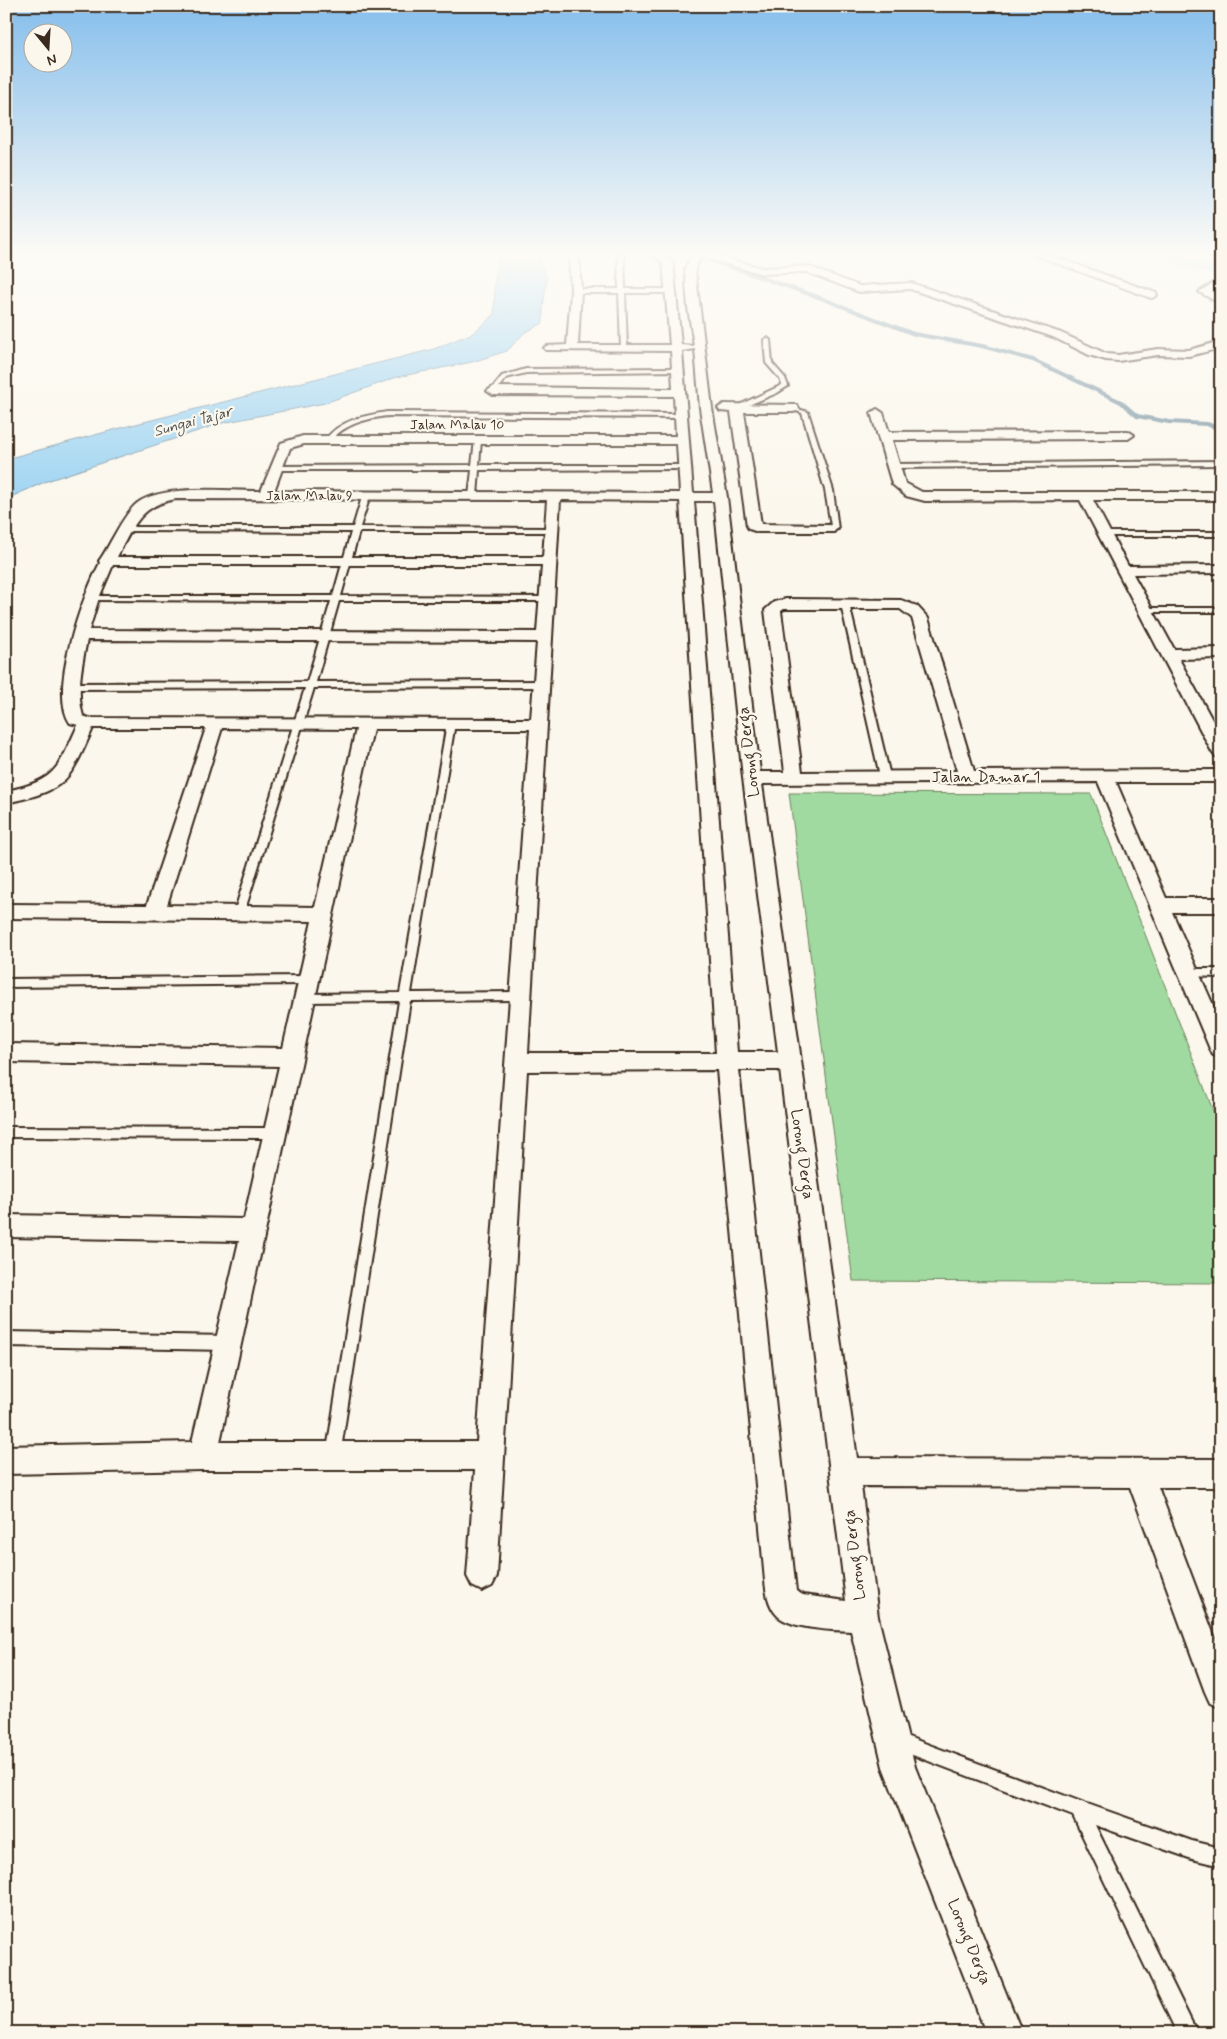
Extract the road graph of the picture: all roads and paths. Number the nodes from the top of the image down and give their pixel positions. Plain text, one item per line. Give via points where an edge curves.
1 (677, 350) edge
2 (700, 350) edge
3 (769, 350) edge
4 (1087, 350) edge
5 (1199, 350) edge
6 (678, 370) junction
7 (493, 391) joint
8 (680, 393) junction
9 (706, 408) junction
10 (737, 408) junction
11 (793, 408) joint
12 (876, 413) dead end
13 (682, 416) junction
14 (884, 436) junction
15 (1128, 436) dead end
16 (328, 440) junction
17 (478, 440) junction
18 (684, 440) junction
19 (1221, 463) edge
20 (892, 466) junction
21 (686, 467) junction
22 (276, 468) junction
23 (476, 468) junction
24 (266, 496) junction
25 (366, 496) junction
26 (473, 496) junction
27 (554, 496) junction
28 (688, 496) junction
29 (1084, 496) junction
30 (1221, 496) edge
31 (720, 497) junction
32 (125, 529) junction
33 (356, 529) junction
34 (829, 529) joint
35 (551, 530) junction
36 (1104, 534) junction
37 (1221, 534) edge
38 (106, 561) junction
39 (346, 561) junction
40 (549, 561) junction
41 (1221, 569) edge
42 (1123, 570) junction
43 (90, 598) junction
44 (336, 598) junction
45 (547, 599) junction
46 (845, 604) junction
47 (1145, 610) junction
48 (1221, 610) edge
49 (79, 635) junction
50 (326, 636) junction
51 (544, 636) junction
52 (1168, 654) junction
53 (1221, 654) edge
54 (541, 684) junction
55 (310, 685) junction
56 (71, 686) junction
57 (216, 722) junction
58 (298, 722) junction
59 (87, 723) junction
60 (366, 723) junction
61 (451, 723) junction
62 (539, 724) junction
63 (1221, 752) edge
64 (885, 776) junction
65 (1221, 776) edge
66 (794, 777) junction
67 (967, 777) junction
68 (1105, 777) junction
69 (752, 778) junction
70 (6, 797) edge
71 (1160, 905) junction
72 (1221, 905) edge
73 (6, 911) edge
74 (155, 912) junction
75 (239, 913) junction
76 (324, 914) junction
77 (1188, 973) junction
78 (1221, 973) edge
79 (6, 983) edge
80 (307, 989) junction
81 (521, 996) junction
82 (405, 997) junction
83 (1219, 1043) edge
84 (6, 1053) edge
85 (292, 1057) junction
86 (728, 1061) junction
87 (789, 1061) junction
88 (516, 1062) junction
89 (6, 1132) edge
90 (274, 1133) junction
91 (6, 1226) edge
92 (253, 1230) junction
93 (6, 1339) edge
94 (228, 1343) junction
95 (203, 1456) junction
96 (333, 1456) junction
97 (490, 1456) junction
98 (6, 1460) edge
99 (846, 1472) junction
100 (1138, 1473) junction
101 (1221, 1473) edge
102 (482, 1576) dead end
103 (862, 1617) junction
104 (1214, 1658) edge
105 (1221, 1692) edge
106 (891, 1739) junction
107 (1078, 1810) junction
108 (1221, 1857) edge
109 (1004, 2033) edge
110 (1186, 2033) edge

1 - 6 street
2 - 9 street, Lorong Derga
3 - 10 lane via 770,363 785,386
4 - 5 street via 1118,358
6 - 7 lane via 526,371 504,377
6 - 8 street
7 - 8 street
8 - 13 street
9 - 10 street
9 - 31 street, Lorong Derga
10 - 11 street
10 - 34 street via 754,526
11 - 34 lane via 805,412 828,490 835,527
12 - 14 street
13 - 16 lane via 387,414 347,424 334,431
13 - 18 street
14 - 15 street
14 - 20 street
16 - 17 street, Jalan Malau 10
16 - 22 street, Jalan Malau 10 via 289,443
17 - 18 street, Jalan Malau 10
17 - 23 lane
18 - 21 street
19 - 20 lane
20 - 29 street via 905,490 925,497
21 - 23 lane
21 - 28 street
22 - 23 lane
22 - 24 street, Jalan Malau 10
23 - 26 lane
24 - 25 street, Jalan Malau 9
24 - 32 street, Jalan Malau 9 via 163,497 138,510
25 - 26 street, Jalan Malau 9
25 - 33 lane
26 - 27 street, Jalan Malau 9
27 - 28 street, Jalan Malau 9
27 - 35 street
28 - 31 street, Jalan Malau 9
28 - 86 street
29 - 30 street
29 - 36 street
31 - 69 street, Lorong Derga
32 - 33 lane
32 - 38 street, Jalan Malau 9
33 - 35 lane
33 - 39 lane
35 - 40 street
36 - 37 lane
36 - 42 street
38 - 39 street
38 - 43 street, Jalan Malau 9
39 - 40 street
39 - 44 lane
40 - 45 street
41 - 42 street
42 - 47 street
43 - 44 lane
43 - 49 street, Jalan Malau 9
44 - 45 lane
44 - 50 lane
45 - 51 street
46 - 64 lane
46 - 66 street via 786,604 773,610
46 - 67 street via 910,607 916,612
47 - 48 lane
47 - 52 street
49 - 50 street
49 - 56 street, Jalan Malau 9
50 - 51 street
50 - 55 lane
51 - 54 street
52 - 53 street
52 - 63 street
54 - 55 lane
54 - 62 street
55 - 56 lane
55 - 58 lane
56 - 59 street, Jalan Malau 9 via 76,719
57 - 58 street
57 - 59 street
57 - 74 street
58 - 60 street
58 - 75 lane
59 - 70 street via 66,769 54,782
60 - 61 street
60 - 76 street
61 - 62 street
61 - 82 lane
62 - 81 street
64 - 66 street, Jalan Damar 1
64 - 67 street, Jalan Damar 1
65 - 68 street, Jalan Damar 1
66 - 69 street, Jalan Damar 1
67 - 68 street, Jalan Damar 1
68 - 71 street
69 - 87 street, Lorong Derga
71 - 72 street
71 - 77 street
73 - 74 street
74 - 75 street
75 - 76 street
76 - 80 street
77 - 78 lane
77 - 83 street
79 - 80 lane
80 - 82 lane
80 - 85 street
81 - 82 lane
81 - 88 street
82 - 96 lane
84 - 85 street
85 - 90 street
86 - 87 street
86 - 88 street
86 - 103 street via 783,1597 789,1606 799,1610
87 - 99 street, Lorong Derga
88 - 97 street
89 - 90 lane
90 - 92 street
91 - 92 street
92 - 94 street
93 - 94 lane
94 - 95 street
95 - 96 street
95 - 98 street
96 - 97 street
97 - 102 street
99 - 100 street
99 - 103 street, Lorong Derga
100 - 101 street
100 - 104 street
103 - 106 street, Lorong Derga
104 - 105 street
106 - 107 lane
106 - 109 street, Lorong Derga via 899,1767
107 - 108 lane
107 - 110 lane

